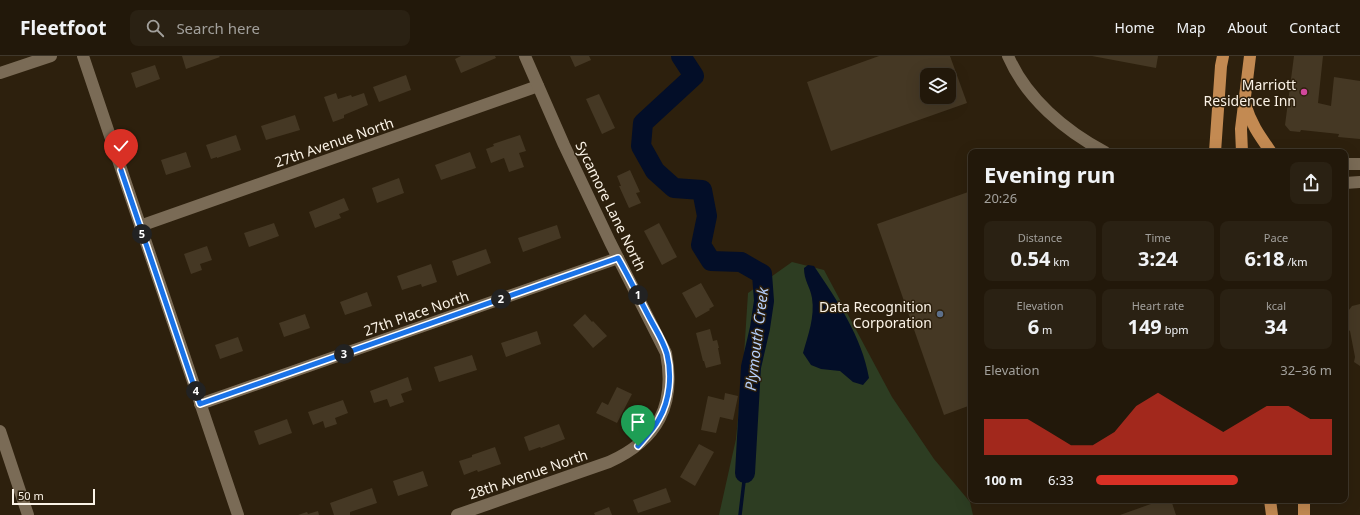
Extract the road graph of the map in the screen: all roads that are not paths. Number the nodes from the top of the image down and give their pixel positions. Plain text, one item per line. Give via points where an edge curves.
1 (51, 56) edge
2 (83, 56) edge
3 (525, 56) edge
4 (1008, 56) edge
5 (1223, 56) edge
6 (1250, 56) edge
7 (0, 73) edge
8 (538, 86) junction
9 (1244, 99) junction
10 (1099, 149) edge
11 (1215, 149) edge
12 (1242, 149) edge
13 (1268, 149) edge
14 (1348, 164) edge
15 (1360, 164) edge
16 (1360, 182) edge
17 (1348, 183) edge
18 (140, 226) junction
19 (618, 258) junction
20 (200, 404) junction
21 (0, 431) edge
22 (610, 462) joint
23 (1270, 503) edge
24 (1304, 503) edge
25 (28, 515) edge
26 (238, 515) edge
27 (457, 515) edge
28 (1272, 515) edge
29 (1304, 515) edge

1 - 7 street
2 - 18 street
3 - 8 street, Sycamore Lane North
4 - 10 street via 1025,85 1044,108 1066,128
5 - 11 main road
6 - 9 main road
8 - 18 street, 27th Avenue North
8 - 19 street, Sycamore Lane North
9 - 12 main road
9 - 13 main road via 1250,118
14 - 15 street
16 - 17 street
18 - 20 street
19 - 20 street, 27th Place North
19 - 22 street, Sycamore Lane North via 666,353 669,387 660,419 650,433 638,446
20 - 26 street
21 - 25 street
22 - 27 street, 28th Avenue North
23 - 28 main road
24 - 29 main road

